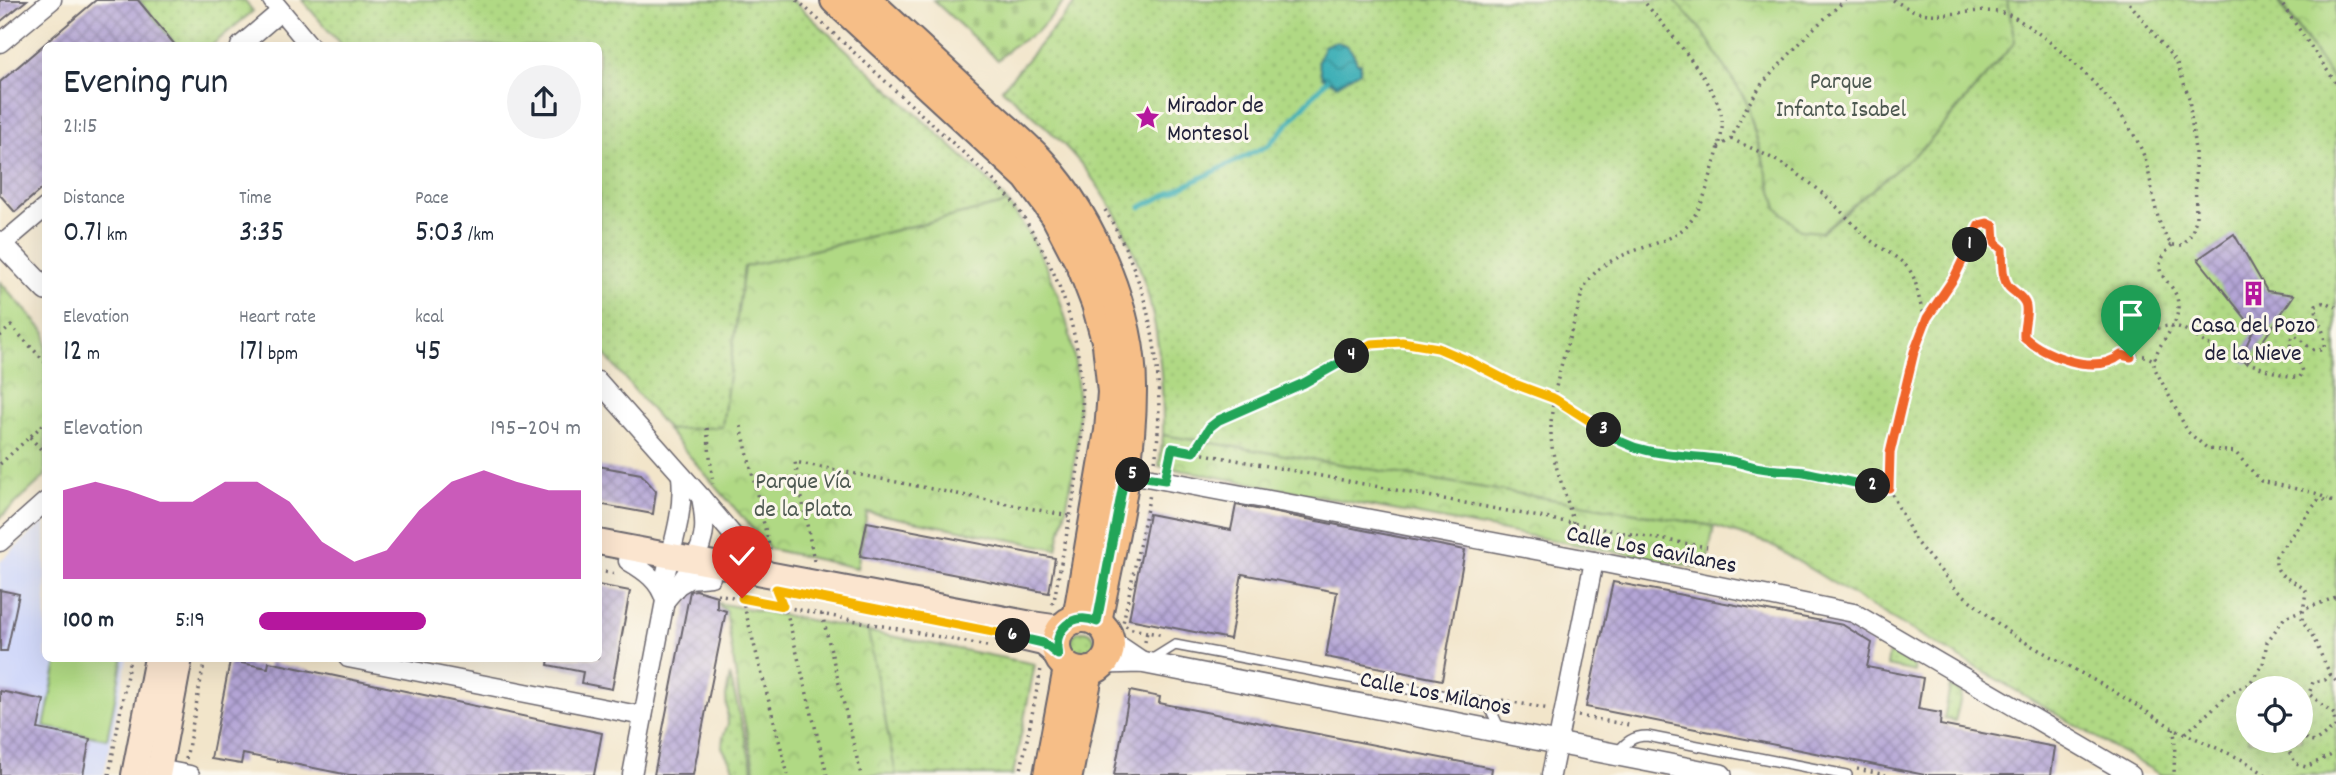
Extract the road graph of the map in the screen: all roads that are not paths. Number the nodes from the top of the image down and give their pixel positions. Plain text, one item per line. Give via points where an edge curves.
1 (52, 0) edge
2 (835, 0) edge
3 (867, 0) edge
4 (276, 5) edge
5 (244, 42) edge
6 (307, 42) edge
7 (0, 43) edge
8 (42, 210) edge
9 (1, 244) edge
10 (42, 286) edge
11 (602, 387) edge
12 (1125, 474) junction
13 (681, 476) junction
14 (707, 495) junction
15 (42, 505) edge
16 (681, 515) junction
17 (0, 542) edge
18 (616, 550) edge
19 (1594, 561) junction
20 (674, 576) junction
21 (776, 582) junction
22 (1075, 643) junction
23 (157, 662) edge
24 (179, 662) edge
25 (368, 662) edge
26 (643, 716) junction
27 (1558, 742) junction
28 (1615, 754) junction
29 (160, 772) edge
30 (632, 775) edge
31 (1048, 775) edge
32 (1068, 775) edge
33 (1551, 775) edge
34 (1721, 775) edge
35 (1847, 775) edge
36 (2131, 775) edge

1 - 7 street
2 - 22 main road via 1027,177 1027,199 1055,215 1096,304 1107,344 1112,392
3 - 12 main road via 1043,163 1072,203 1100,255 1127,339 1132,390
4 - 5 street
4 - 6 street
8 - 9 street
9 - 10 street
11 - 13 street
12 - 19 street, Calle Los Gavilanes
12 - 22 main road
13 - 14 street
13 - 16 street
14 - 20 street via 705,531
14 - 21 street via 753,559
15 - 17 street
16 - 18 street via 675,526 657,539
16 - 20 street
18 - 20 main road
18 - 20 street via 641,569
19 - 27 street
19 - 36 street, Calle Los Gavilanes via 1854,612
20 - 21 main road
20 - 21 main road via 714,585
20 - 26 street
21 - 22 main road via 1053,627
22 - 27 street, Calle Los Milanos via 1144,663
22 - 31 main road
22 - 32 main road
23 - 29 main road
24 - 29 main road
25 - 26 street
26 - 30 street
27 - 28 street, Calle Los Milanos
27 - 33 street
28 - 34 street, Calle Los Milanos
28 - 35 lane via 1627,741 1647,736

